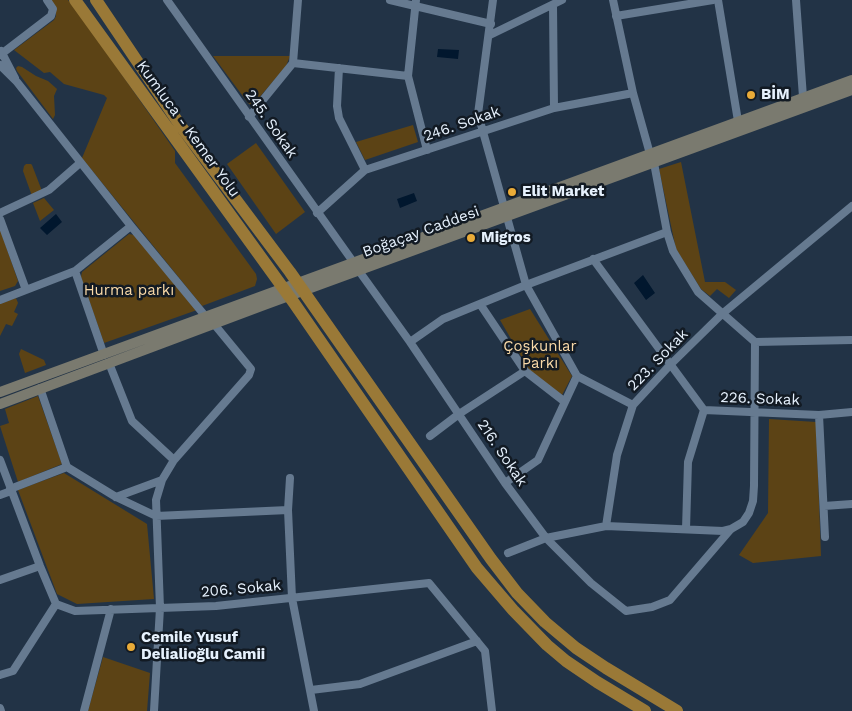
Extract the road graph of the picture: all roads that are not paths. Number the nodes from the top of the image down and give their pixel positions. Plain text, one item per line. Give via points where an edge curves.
1 (47, 0) edge
2 (75, 0) edge
3 (96, 0) edge
4 (167, 0) edge
5 (298, 0) edge
6 (390, 0) edge
7 (493, 0) edge
8 (562, 0) edge
9 (613, 0) edge
10 (713, 0) edge
11 (718, 0) edge
12 (796, 0) edge
13 (415, 3) edge
14 (553, 5) junction
15 (616, 16) junction
16 (490, 24) junction
17 (490, 35) junction
18 (1, 52) edge
19 (293, 63) junction
20 (0, 65) edge
21 (339, 68) junction
22 (408, 76) junction
23 (852, 80) edge
24 (17, 82) junction
25 (852, 90) edge
26 (633, 93) junction
27 (804, 97) junction
28 (554, 108) junction
29 (249, 118) junction
30 (738, 121) junction
31 (483, 132) junction
32 (427, 150) junction
33 (652, 158) junction
34 (80, 163) junction
35 (365, 170) junction
36 (852, 206) edge
37 (506, 211) junction
38 (0, 213) edge
39 (317, 213) junction
40 (0, 219) edge
41 (131, 226) junction
42 (667, 232) junction
43 (593, 259) junction
44 (356, 267) junction
45 (75, 270) junction
46 (526, 285) junction
47 (26, 290) junction
48 (0, 300) edge
49 (480, 304) junction
50 (722, 314) junction
51 (206, 317) junction
52 (214, 324) junction
53 (852, 340) edge
54 (410, 342) junction
55 (755, 342) junction
56 (107, 359) junction
57 (672, 364) junction
58 (525, 370) junction
59 (577, 376) junction
60 (40, 388) junction
61 (0, 392) edge
62 (565, 402) junction
63 (0, 404) edge
64 (633, 405) junction
65 (704, 410) junction
66 (852, 412) edge
67 (753, 413) junction
68 (459, 414) junction
69 (819, 415) junction
70 (430, 436) dead end
71 (0, 460) edge
72 (174, 460) junction
73 (67, 467) junction
74 (290, 478) dead end
75 (162, 480) junction
76 (505, 483) junction
77 (11, 490) junction
78 (0, 495) edge
79 (116, 497) junction
80 (852, 504) edge
81 (824, 506) junction
82 (288, 510) junction
83 (156, 516) junction
84 (606, 526) junction
85 (686, 529) junction
86 (731, 529) junction
87 (825, 537) dead end
88 (546, 538) junction
89 (508, 553) dead end
90 (40, 566) junction
91 (0, 580) edge
92 (292, 598) junction
93 (56, 604) junction
94 (160, 608) junction
95 (111, 609) junction
96 (477, 641) junction
97 (0, 675) edge
98 (310, 690) junction
99 (84, 711) edge
100 (154, 711) edge
101 (314, 711) edge
102 (492, 711) edge
103 (645, 711) edge
104 (677, 711) edge

1 - 18 street via 53,9 51,16
2 - 103 highway, Kumluca - Kemer Yolu via 294,303 477,568 548,645 597,682
3 - 104 highway, Kumluca - Kemer Yolu via 180,125 309,298 517,593 576,648
4 - 29 street, 245. Sokak
5 - 19 street
6 - 13 street
7 - 16 street
8 - 14 street
9 - 15 street
10 - 15 street
11 - 30 street
12 - 27 street
13 - 16 street
13 - 22 street
14 - 17 street
14 - 28 street
15 - 26 street
16 - 17 street
17 - 31 street via 478,114
18 - 24 street
19 - 21 street
19 - 29 street
20 - 24 street
21 - 22 street
21 - 35 street via 339,118
22 - 32 street
23 - 27 main road, Boğaçay Caddesi
24 - 34 street
25 - 33 main road, Boğaçay Caddesi
26 - 28 street, 246. Sokak
26 - 33 street
27 - 30 main road, Boğaçay Caddesi
28 - 31 street, 246. Sokak
29 - 39 street, 245. Sokak
30 - 33 main road, Boğaçay Caddesi
31 - 32 street, 246. Sokak
31 - 37 street
32 - 35 street, 246. Sokak
33 - 37 main road, Boğaçay Caddesi
33 - 42 street
34 - 38 street via 45,193
34 - 41 street
35 - 39 street, 246. Sokak
36 - 50 street, 223. Sokak
37 - 44 main road, Boğaçay Caddesi
37 - 46 street
39 - 44 street, 245. Sokak
40 - 47 street
41 - 45 street
41 - 51 street
42 - 43 street
42 - 50 street via 673,252 698,292
43 - 46 street
43 - 57 street, 226. Sokak
44 - 51 main road, Boğaçay Caddesi
44 - 52 main road, Boğaçay Caddesi
44 - 54 street, 216. Sokak
45 - 47 street
45 - 56 street
46 - 49 street
46 - 59 street
47 - 48 street
49 - 54 street via 443,319
49 - 58 street
50 - 55 street
50 - 57 street, 223. Sokak
51 - 56 main road, Boğaçay Caddesi
52 - 56 main road, Boğaçay Caddesi
52 - 72 street via 251,369 249,376
53 - 55 street
54 - 68 street, 216. Sokak
55 - 67 street
56 - 60 main road, Boğaçay Caddesi
56 - 61 main road, Boğaçay Caddesi
56 - 72 street via 132,420
57 - 64 street, 223. Sokak
57 - 65 street, 226. Sokak
58 - 62 street
58 - 68 street
59 - 62 street
59 - 64 street
60 - 63 main road, Boğaçay Caddesi
60 - 73 street
62 - 76 street via 538,460
64 - 84 street, 223. Sokak via 617,456
65 - 67 street, 226. Sokak
65 - 85 street via 688,462
66 - 69 street, 226. Sokak
67 - 69 street, 226. Sokak
67 - 86 street via 753,501 743,522
68 - 70 street
68 - 76 street, 216. Sokak
69 - 81 street
71 - 77 street
72 - 75 street
73 - 77 street
73 - 79 street
74 - 82 street
75 - 79 street
75 - 83 street via 156,500
76 - 88 street, 216. Sokak
77 - 78 street
77 - 90 street
79 - 83 street
80 - 81 street
81 - 87 street
82 - 83 street
82 - 92 street
83 - 94 street
84 - 85 street
84 - 88 street
85 - 86 street
86 - 88 street, 216. Sokak via 670,600 626,611 591,583
88 - 89 street
90 - 91 street
90 - 93 street
92 - 94 street, 206. Sokak
92 - 96 street, 206. Sokak via 429,583
92 - 98 street
93 - 95 street, 206. Sokak via 75,611
93 - 97 street via 13,670
94 - 95 street, 206. Sokak
94 - 100 street
95 - 99 street
96 - 98 street via 360,684
96 - 102 street via 485,650
98 - 101 street

